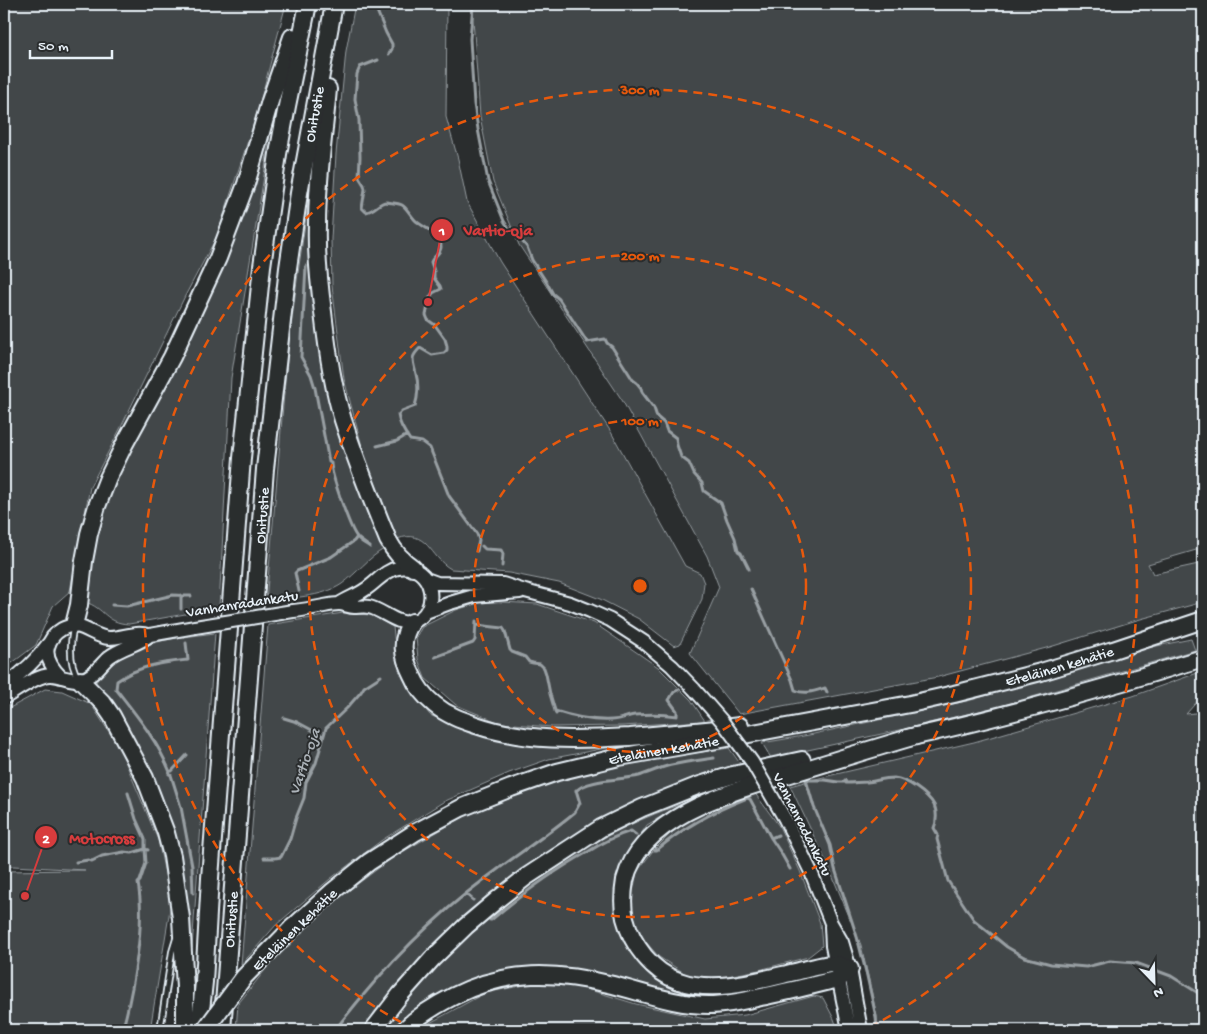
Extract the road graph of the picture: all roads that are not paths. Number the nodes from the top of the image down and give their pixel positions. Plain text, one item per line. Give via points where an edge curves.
1 (303, 4) edge
2 (308, 4) edge
3 (335, 4) edge
4 (420, 573) junction
5 (525, 592) junction
6 (339, 604) junction
7 (426, 612) junction
8 (412, 622) junction
9 (1203, 623) edge
10 (74, 626) junction
11 (150, 636) junction
12 (51, 640) junction
13 (1203, 658) edge
14 (61, 677) junction
15 (80, 680) junction
16 (4, 686) edge
17 (4, 698) edge
18 (910, 704) junction
19 (916, 736) junction
20 (182, 918) junction
21 (841, 970) junction
22 (160, 1030) edge
23 (185, 1030) edge
24 (199, 1030) edge
25 (205, 1030) edge
26 (222, 1030) edge
27 (373, 1030) edge
28 (404, 1030) edge
29 (849, 1030) edge
30 (861, 1030) edge

1 - 10 highway via 246,184 218,258 97,506 89,534 80,605
2 - 24 highway, Ohitustie via 278,154 262,266 242,458
3 - 4 highway via 317,225 318,272 326,340 342,418 366,486 388,540 403,561
3 - 26 highway, Ohitustie via 299,193 266,460
4 - 5 street, Vanhanradankatu via 437,583 503,584
4 - 6 street, Vanhanradankatu via 392,569 369,588
4 - 7 street via 430,592
5 - 7 street, Vanhanradankatu via 474,596
5 - 21 street, Vanhanradankatu, bridge via 590,611 644,642 672,666 722,721 752,762 785,819 842,942
6 - 8 street, Vanhanradankatu via 366,606 396,620
6 - 11 street, Vanhanradankatu, bridge
7 - 8 street, Vanhanradankatu
8 - 18 highway via 404,636 405,658 416,683 428,699 462,721 515,735 581,739 662,735
9 - 18 highway, Eteläinen kehätie via 1041,672
10 - 11 street, Vanhanradankatu via 107,638 141,633
10 - 12 street via 58,631
10 - 15 lane via 71,651 73,667
11 - 15 street, Vanhanradankatu via 122,649 94,674
12 - 14 street via 47,653 54,670
12 - 16 street via 31,665
13 - 19 highway via 1090,692
14 - 15 street
14 - 17 street via 48,675 38,678
15 - 20 highway via 112,716 145,778 172,856
18 - 25 highway, Eteläinen kehätie, bridge via 619,757 557,772 461,808 414,833 333,890 244,976
19 - 21 highway via 729,793 689,811 659,830 645,844 634,857 627,875 623,891 624,913 635,944 653,965 678,981 714,987 777,976
19 - 27 highway via 697,786 601,828 526,877 466,926 432,959
20 - 22 lane via 172,952
20 - 23 highway
21 - 28 highway via 737,1002 710,1005 684,1004 561,975 509,977 483,983 440,1003
21 - 29 street, Vanhanradankatu
21 - 30 street, Vanhanradankatu

